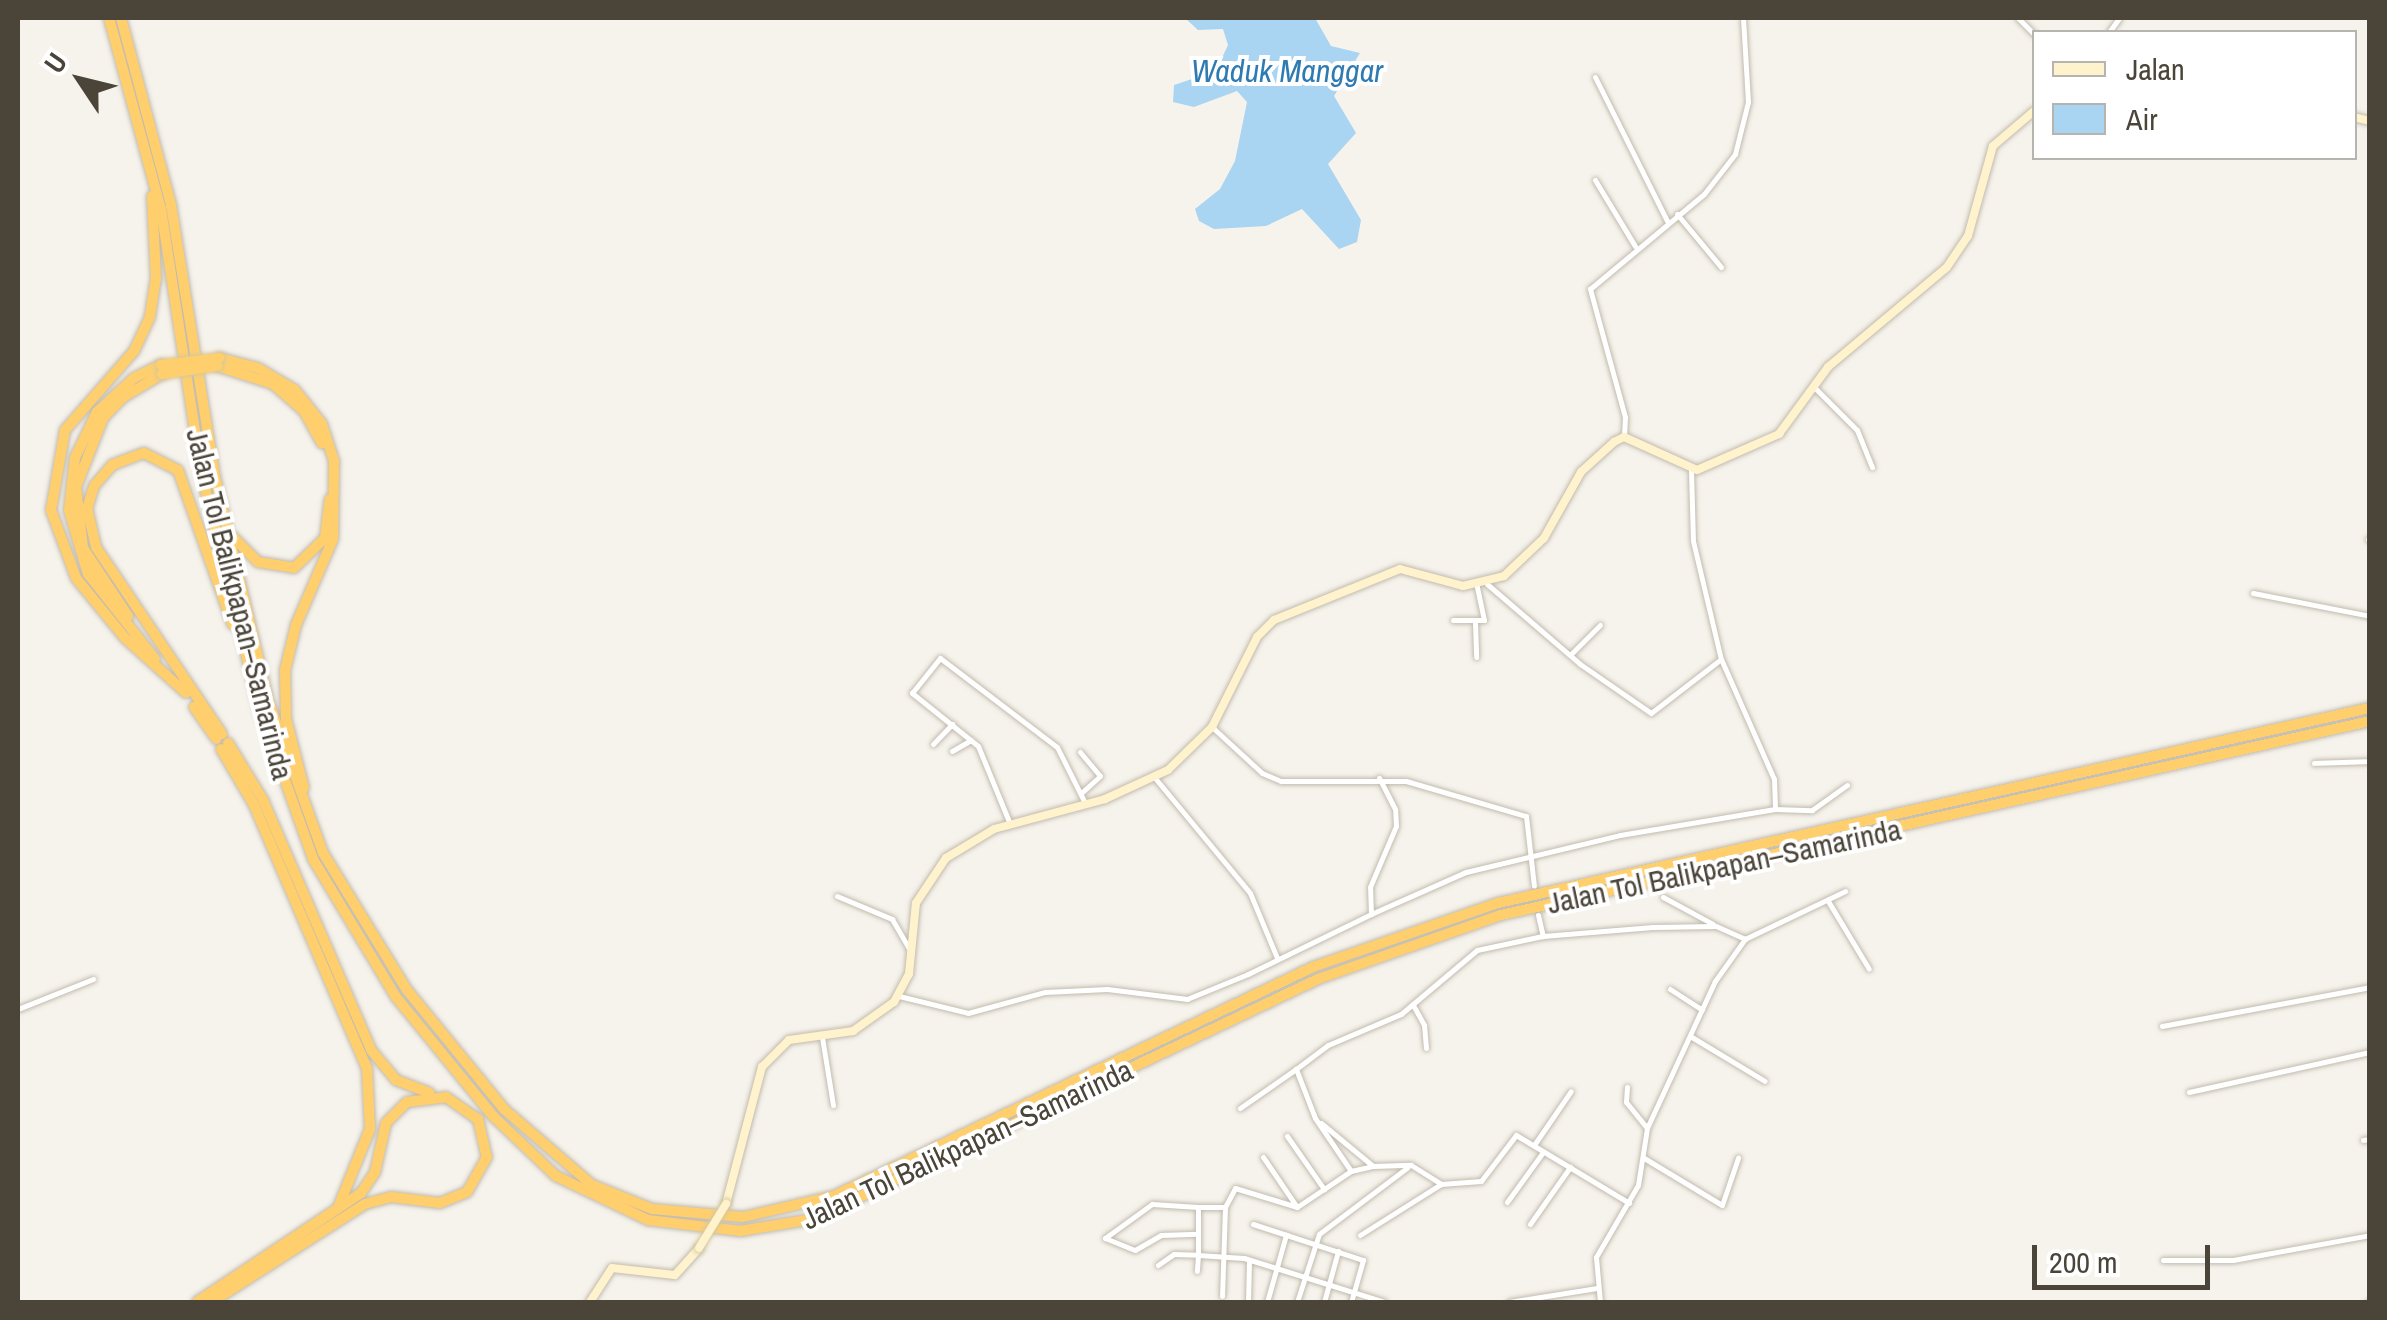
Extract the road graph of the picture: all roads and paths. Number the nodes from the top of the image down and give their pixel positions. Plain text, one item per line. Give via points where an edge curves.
1 (109, 18) edge
2 (121, 18) edge
3 (1743, 18) edge
4 (1595, 77) dead end
5 (2032, 113) edge
6 (142, 132) junction
7 (1596, 180) dead end
8 (1677, 214) junction
9 (1668, 221) junction
10 (1635, 246) junction
11 (1721, 267) dead end
12 (218, 362) junction
13 (1815, 388) junction
14 (1624, 437) junction
15 (1872, 467) dead end
16 (1691, 470) junction
17 (228, 528) junction
18 (1482, 585) junction
19 (2252, 593) dead end
20 (2370, 616) edge
21 (1452, 620) dead end
22 (1475, 623) junction
23 (1600, 626) dead end
24 (1571, 654) junction
25 (1476, 658) dead end
26 (1722, 659) junction
27 (248, 663) junction
28 (188, 691) junction
29 (2370, 708) edge
30 (2370, 721) edge
31 (952, 724) junction
32 (1212, 728) junction
33 (972, 740) junction
34 (222, 741) junction
35 (933, 744) dead end
36 (952, 751) dead end
37 (1080, 752) dead end
38 (2370, 760) edge
39 (2314, 763) dead end
40 (1154, 778) junction
41 (1379, 778) junction
42 (1847, 785) dead end
43 (1082, 792) junction
44 (1086, 806) junction
45 (1774, 809) junction
46 (1010, 824) junction
47 (323, 853) junction
48 (1531, 859) junction
49 (1534, 886) dead end
50 (1845, 891) dead end
51 (837, 896) dead end
52 (1663, 897) dead end
53 (1828, 901) junction
54 (1372, 914) junction
55 (1538, 915) dead end
56 (1716, 926) junction
57 (1543, 936) junction
58 (1744, 939) junction
59 (910, 950) junction
60 (1277, 958) junction
61 (1869, 969) dead end
62 (93, 979) dead end
63 (2370, 987) edge
64 (1670, 989) dead end
65 (898, 996) junction
66 (1413, 1005) junction
67 (18, 1010) edge
68 (1702, 1010) junction
69 (2162, 1026) dead end
70 (822, 1036) junction
71 (1690, 1036) junction
72 (1426, 1048) dead end
73 (2370, 1052) edge
74 (1296, 1069) junction
75 (1765, 1081) dead end
76 (1627, 1086) dead end
77 (1570, 1092) dead end
78 (2189, 1092) dead end
79 (446, 1097) junction
80 (833, 1106) dead end
81 (1240, 1108) dead end
82 (1315, 1118) junction
83 (1647, 1128) junction
84 (1288, 1136) dead end
85 (1534, 1145) junction
86 (1543, 1151) junction
87 (1263, 1157) dead end
88 (1644, 1158) junction
89 (1738, 1158) dead end
90 (1410, 1165) junction
91 (1372, 1166) junction
92 (1570, 1167) junction
93 (1351, 1170) junction
94 (1441, 1184) junction
95 (1324, 1189) junction
96 (1507, 1202) dead end
97 (1628, 1203) junction
98 (1198, 1207) junction
99 (1225, 1207) junction
100 (1297, 1207) junction
101 (334, 1213) junction
102 (1253, 1224) dead end
103 (1530, 1224) dead end
104 (1198, 1234) junction
105 (1286, 1235) junction
106 (1360, 1235) dead end
107 (2370, 1235) edge
108 (1314, 1244) junction
109 (1338, 1252) junction
110 (1198, 1256) junction
111 (1224, 1257) junction
112 (1249, 1259) junction
113 (2163, 1260) dead end
114 (1158, 1264) dead end
115 (1277, 1269) junction
116 (1198, 1272) dead end
117 (1304, 1278) junction
118 (1330, 1286) junction
119 (1597, 1288) junction
120 (1354, 1294) junction
121 (1222, 1296) dead end
122 (196, 1302) edge
123 (212, 1302) edge
124 (590, 1302) edge
125 (1248, 1302) edge
126 (1267, 1302) edge
127 (1297, 1302) edge
128 (1324, 1302) edge
129 (1351, 1302) edge
130 (1384, 1302) edge
131 (1508, 1302) edge
132 (1600, 1302) edge

1 - 6 highway, Jalan Tol Balikpapan–Samarinda
2 - 17 highway, Jalan Tol Balikpapan–Samarinda via 171,205
3 - 8 street via 1750,72 1741,142 1713,184
4 - 9 street
5 - 13 street via 1993,146 1968,236 1947,267 1832,363
6 - 27 highway, Jalan Tol Balikpapan–Samarinda via 177,290 202,476
6 - 28 highway via 156,235 150,317 134,351 65,430 51,510 76,578 125,638
7 - 10 street
8 - 9 street
8 - 11 street
9 - 10 street
10 - 14 street via 1595,280 1589,294 1626,417
12 - 17 highway via 290,396 316,429 330,486 325,538 294,568 258,562
12 - 28 highway, bridge via 162,370 122,398 103,418 82,460 75,509 92,568
12 - 47 highway via 258,368 295,390 322,424 334,462 333,540 296,625 284,682 290,734
13 - 15 street via 1857,430
13 - 16 street via 1773,438
14 - 16 street
14 - 18 street via 1581,472 1540,542
16 - 26 street via 1694,541
17 - 47 highway, Jalan Tol Balikpapan–Samarinda via 269,703
18 - 22 street via 1484,617
18 - 24 street
18 - 32 street via 1400,568 1274,620 1256,637
19 - 20 street
21 - 22 street
22 - 25 street
23 - 24 street
24 - 26 street via 1651,713
26 - 45 street via 1774,779
27 - 28 highway via 208,563 187,485 158,456 128,456 94,486 90,529 104,562
27 - 30 highway, Jalan Tol Balikpapan–Samarinda via 312,859 425,1037 556,1176 615,1210 710,1230 813,1219 1402,945 1501,915
28 - 34 highway
29 - 47 highway, Jalan Tol Balikpapan–Samarinda via 1498,903 1398,934 834,1196 743,1218 652,1209 605,1192 565,1166 438,1032
31 - 33 street
31 - 35 street
31 - 43 street via 912,693 942,657 1061,751
32 - 40 street
32 - 41 street via 1262,773 1281,781
33 - 36 street
33 - 46 street
34 - 79 highway via 263,800 371,1050 404,1086
34 - 101 highway via 372,1087 365,1149
37 - 43 street via 1100,776
38 - 39 street
40 - 44 street
40 - 60 street via 1250,894
41 - 48 street via 1526,816
41 - 54 street via 1396,810 1396,826 1370,887
42 - 45 street via 1812,810
43 - 44 street
44 - 46 street
45 - 48 street via 1620,835
46 - 59 street via 956,850 930,875 916,903
48 - 49 street
48 - 54 street via 1466,872
50 - 53 street
51 - 59 street via 892,918
52 - 56 street
53 - 58 street
53 - 61 street
54 - 60 street
55 - 57 street
56 - 57 street
56 - 58 street
57 - 66 street via 1477,950
58 - 68 street
59 - 65 street
60 - 65 street via 1187,999 1106,989 1045,992 968,1013
62 - 67 street
63 - 69 street
64 - 68 street
65 - 70 street via 870,1024
66 - 72 street
66 - 74 street via 1328,1045
68 - 71 street
70 - 80 street
70 - 124 street, bridge via 789,1040 762,1067 726,1204 699,1248 675,1275 612,1268
71 - 75 street
71 - 83 street
73 - 78 street
74 - 81 street
74 - 82 street
76 - 83 street via 1626,1102
77 - 85 street
79 - 101 highway via 416,1098 392,1114 371,1179
79 - 123 highway via 472,1111 486,1138 484,1167 467,1192 440,1204 391,1197 365,1204
82 - 91 street
82 - 93 street
83 - 88 street
84 - 95 street
85 - 86 street
85 - 94 street via 1514,1136 1484,1180
86 - 92 street
86 - 96 street
87 - 100 street
88 - 89 street via 1722,1205
88 - 97 street
90 - 91 street
90 - 94 street
90 - 108 street via 1322,1230
91 - 93 street
92 - 97 street
92 - 103 street
93 - 95 street
94 - 106 street
95 - 100 street
97 - 119 street via 1596,1257
98 - 99 street
98 - 104 street
98 - 104 street via 1152,1204 1105,1238 1136,1250 1161,1235
99 - 100 street via 1235,1188
99 - 111 street
101 - 122 highway
102 - 105 street
104 - 110 street
105 - 108 street
105 - 115 street
107 - 113 street via 2233,1260
108 - 109 street
108 - 117 street
109 - 118 street
109 - 120 street via 1364,1262
110 - 111 street
110 - 114 street via 1174,1254
110 - 116 street
111 - 112 street
111 - 121 street
112 - 115 street
112 - 125 street
115 - 117 street
115 - 126 street
117 - 118 street
117 - 127 street
118 - 120 street
118 - 128 street
119 - 131 street
119 - 132 street
120 - 129 street
120 - 130 street

